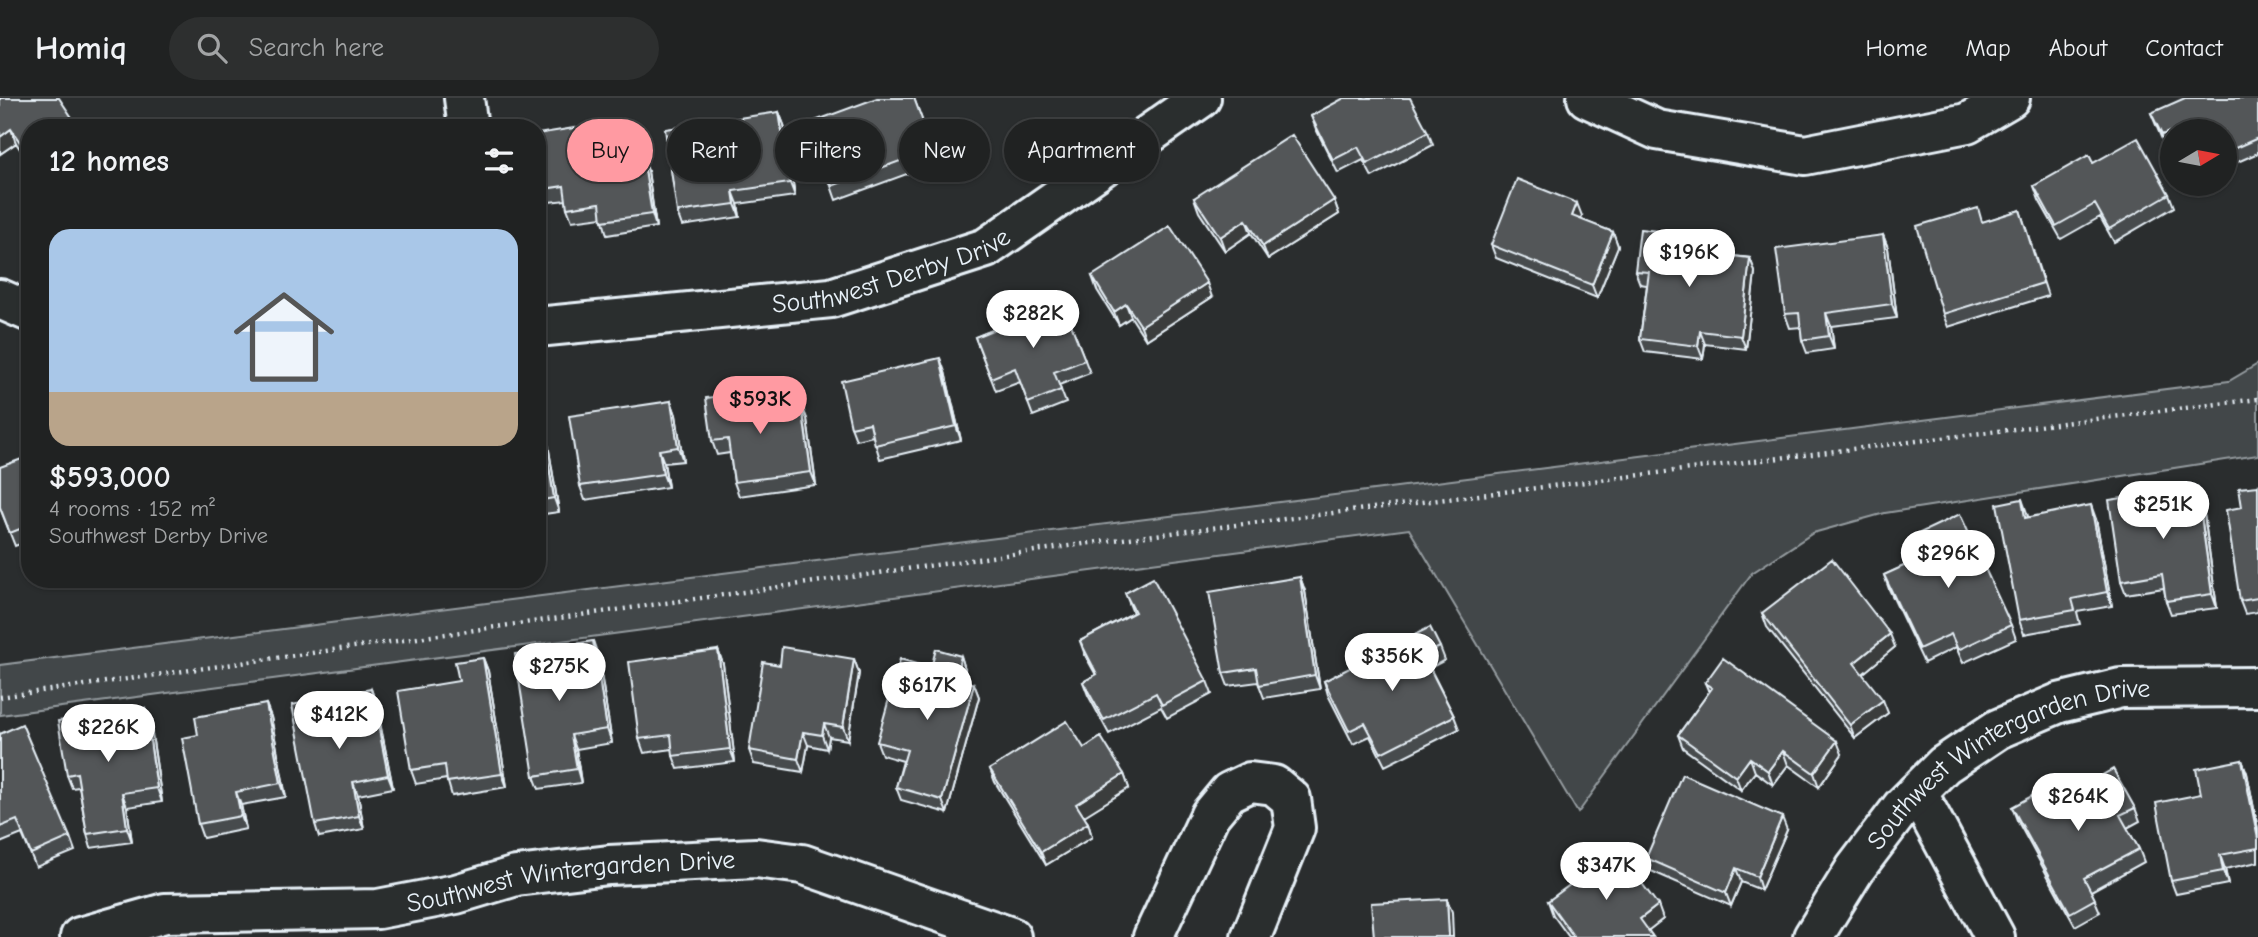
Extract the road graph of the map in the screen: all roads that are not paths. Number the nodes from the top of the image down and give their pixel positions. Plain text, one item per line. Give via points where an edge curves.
1 (464, 98) edge
2 (1201, 98) edge
3 (1587, 98) edge
4 (2010, 98) edge
5 (466, 119) edge
6 (0, 299) edge
7 (21, 308) edge
8 (546, 326) edge
9 (2258, 687) edge
10 (1917, 792) junction
11 (80, 937) edge
12 (1011, 937) edge
13 (1153, 937) edge
14 (1251, 937) edge
15 (1813, 937) edge
16 (1995, 937) edge

1 - 5 street
2 - 8 street, Southwest Derby Drive via 986,248 831,298
3 - 4 street via 1657,130 1805,155 1966,123
6 - 7 street
9 - 10 street, Southwest Wintergarden Drive via 2121,688 2059,703 1998,729 1944,765
10 - 15 street, Southwest Wintergarden Drive via 1855,869
10 - 16 street
11 - 12 street, Southwest Wintergarden Drive via 165,913 378,909 456,894 516,876 609,865 756,858 802,864
13 - 14 street via 1210,816 1229,792 1250,782 1274,785 1291,799 1295,828

